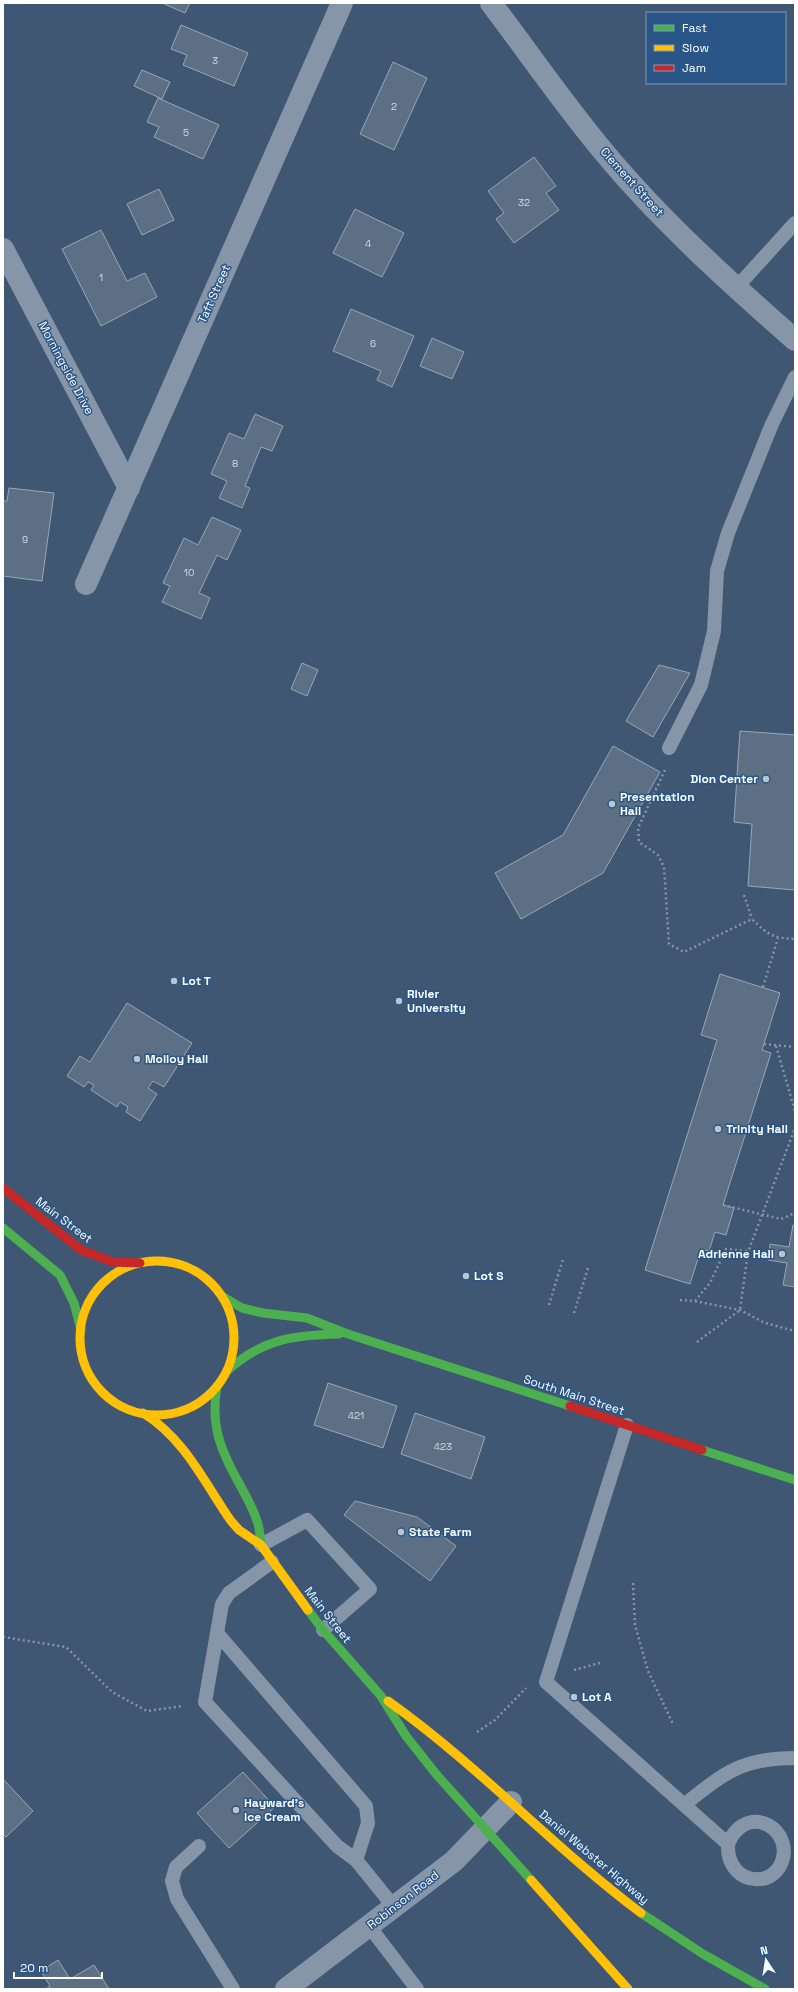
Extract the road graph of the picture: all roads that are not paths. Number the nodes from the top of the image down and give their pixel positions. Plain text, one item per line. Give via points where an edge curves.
1 (342, 3) edge
2 (491, 3) edge
3 (795, 223) edge
4 (3, 249) edge
5 (736, 288) junction
6 (795, 340) edge
7 (795, 378) edge
8 (129, 488) junction
9 (86, 584) dead end
10 (669, 748) road end
11 (3, 1188) edge
12 (3, 1228) edge
13 (140, 1263) junction
14 (222, 1296) junction
15 (81, 1330) junction
16 (345, 1333) junction
17 (227, 1371) junction
18 (217, 1386) junction
19 (144, 1413) junction
20 (627, 1425) junction
21 (795, 1480) edge
22 (261, 1546) junction
23 (272, 1562) junction
24 (323, 1630) junction
25 (217, 1634) junction
26 (381, 1696) junction
27 (795, 1758) edge
28 (511, 1802) junction
29 (684, 1805) junction
30 (486, 1830) junction
31 (728, 1844) junction
32 (199, 1846) dead end
33 (356, 1860) junction
34 (394, 1907) junction
35 (370, 1926) junction
36 (233, 1989) edge
37 (286, 1989) edge
38 (417, 1989) edge
39 (628, 1989) edge
40 (765, 1989) edge

1 - 8 street, Taft Street
2 - 5 street, Clement Street via 602,150 648,201
3 - 5 lane
4 - 8 street, Morningside Drive
5 - 6 street, Clement Street
7 - 10 lane via 772,424 728,533 717,571 714,631 701,685
8 - 9 street, Taft Street
11 - 13 main road, Main Street via 81,1250 113,1262
12 - 15 main road via 60,1275 72,1298
13 - 14 main road, Main Street via 162,1262 184,1266 203,1276
13 - 15 main road via 119,1272 100,1287 88,1306
14 - 16 main road, South Main Street via 245,1310 307,1318
14 - 17 main road via 231,1317 234,1338
15 - 19 main road via 84,1362 94,1382 118,1404
16 - 17 main road, South Main Street via 274,1341 244,1355
16 - 20 main road, South Main Street
17 - 18 main road
18 - 19 main road via 185,1410 172,1413
18 - 22 main road, Main Street via 213,1405 216,1436 258,1522
19 - 22 main road, Main Street via 177,1438 231,1521
20 - 21 main road, South Main Street
20 - 29 lane via 546,1682
22 - 23 main road, Main Street
22 - 24 lane via 307,1520 370,1588
23 - 24 main road, Main Street
23 - 25 lane via 229,1593 222,1604
24 - 26 main road, Main Street
25 - 33 lane via 366,1806 368,1823
25 - 33 lane via 205,1702 337,1846
26 - 28 main road, Main Street via 440,1738
26 - 30 main road, Main Street via 420,1754
27 - 29 lane via 774,1758 746,1764 721,1776
28 - 30 street, Robinson Road
28 - 40 main road, Daniel Webster Highway via 634,1908 697,1950
29 - 31 lane
30 - 34 street, Robinson Road via 454,1861
30 - 39 main road
31 - 31 lane via 738,1828 751,1822 765,1822 781,1834 786,1852 784,1861 771,1876 753,1879 744,1877 730,1863
32 - 36 lane via 176,1866 172,1881 177,1899
33 - 34 lane
34 - 35 street, Robinson Road
35 - 37 street, Robinson Road
35 - 38 lane

